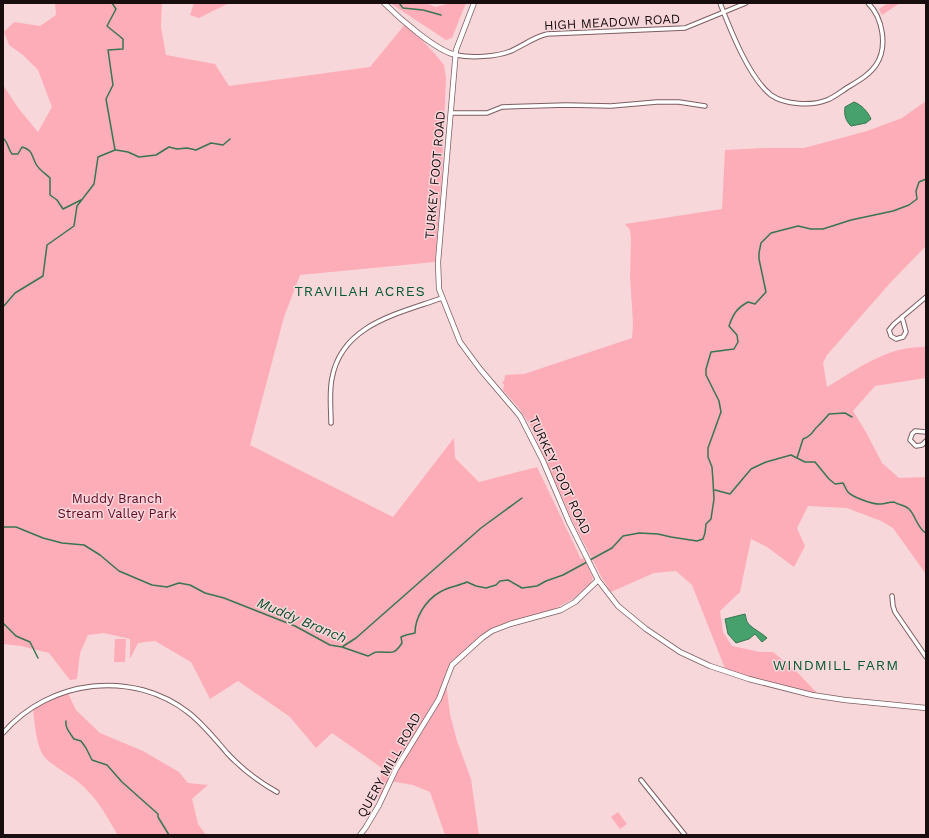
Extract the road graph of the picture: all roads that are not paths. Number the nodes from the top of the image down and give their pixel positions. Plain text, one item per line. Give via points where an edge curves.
1 (384, 3) edge
2 (474, 3) edge
3 (720, 3) edge
4 (746, 3) edge
5 (868, 3) edge
6 (724, 13) junction
7 (456, 55) junction
8 (705, 106) dead end
9 (451, 113) junction
10 (926, 297) edge
11 (442, 298) junction
12 (902, 317) junction
13 (331, 424) dead end
14 (926, 432) edge
15 (926, 440) edge
16 (598, 580) junction
17 (892, 596) dead end
18 (926, 657) edge
19 (926, 708) edge
20 (3, 733) edge
21 (641, 780) dead end
22 (277, 792) dead end
23 (360, 835) edge
24 (685, 835) edge

1 - 7 street via 398,17 444,51
2 - 7 street, TURKEY FOOT ROAD via 456,47
3 - 6 street
4 - 6 street, HIGH MEADOW ROAD
5 - 6 street via 880,23 883,39 877,64 860,80 827,100 802,104 784,101 763,87 745,60
6 - 7 street, HIGH MEADOW ROAD via 685,28 547,34 499,55
7 - 9 street, TURKEY FOOT ROAD
8 - 9 street via 657,102 611,106 502,107 487,113
9 - 11 street, TURKEY FOOT ROAD via 438,262
10 - 12 street
11 - 13 street via 382,320 352,339 338,358 332,377
11 - 16 street, TURKEY FOOT ROAD via 465,349 520,416
12 - 12 street via 889,330 891,336 896,339 903,337 906,332
14 - 15 street via 915,432 910,440 916,446 922,445
16 - 19 street, TURKEY FOOT ROAD via 618,606 646,629 680,652 710,666 812,695
16 - 23 street, QUERY MILL ROAD via 575,602 561,610 492,631 452,665 441,695
17 - 18 street via 896,612
20 - 22 street via 33,706 71,690 98,685 134,688 180,706 206,728 239,764
21 - 24 street

